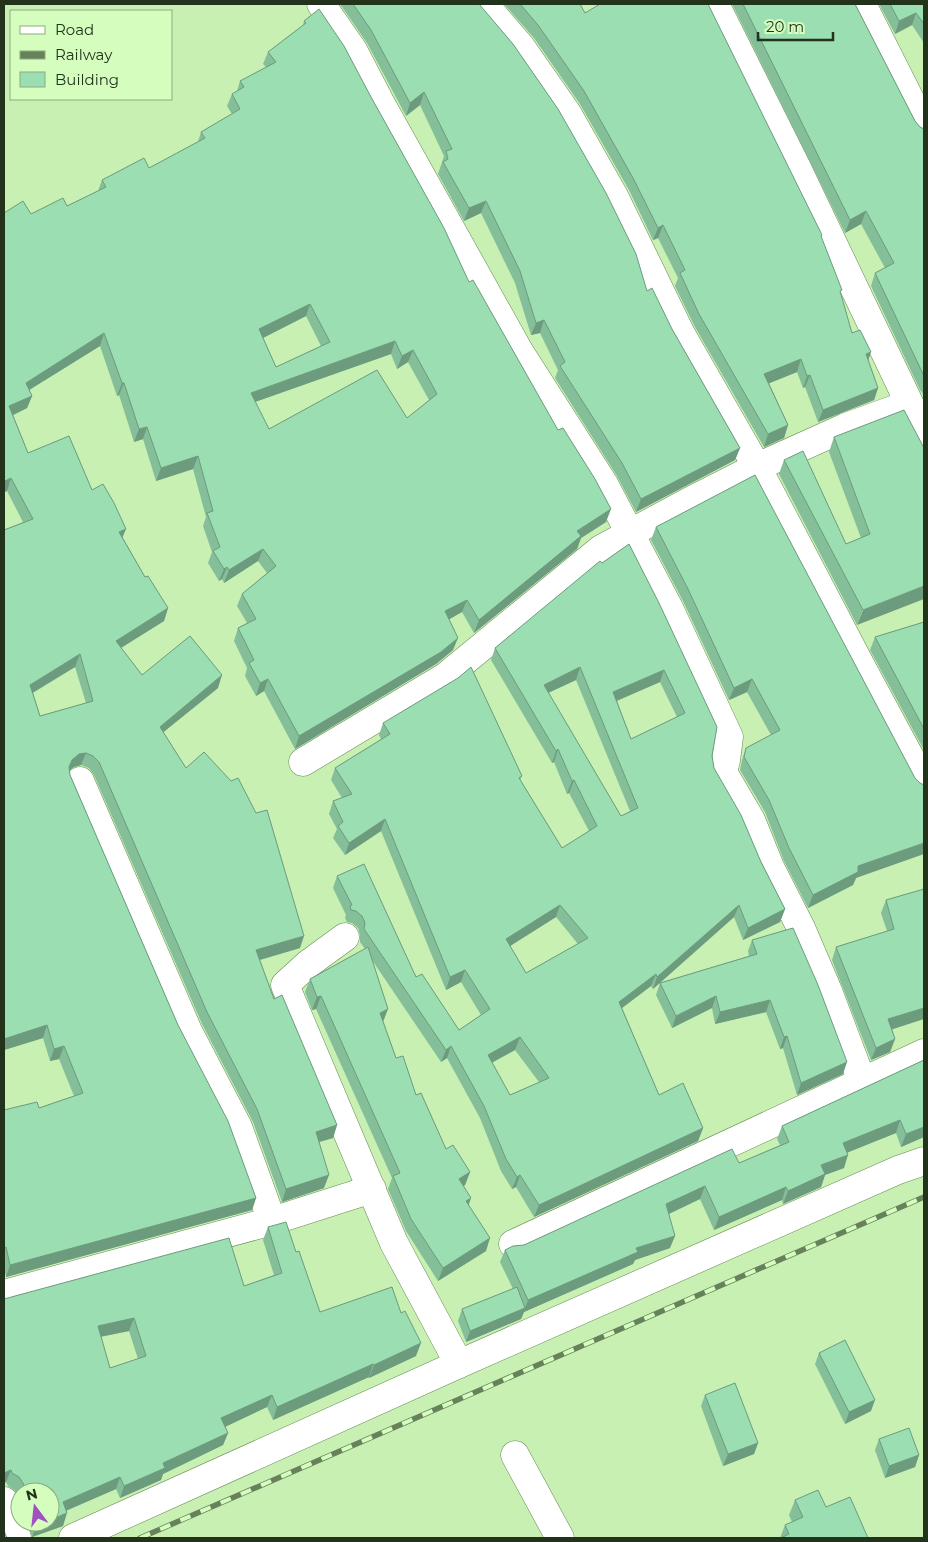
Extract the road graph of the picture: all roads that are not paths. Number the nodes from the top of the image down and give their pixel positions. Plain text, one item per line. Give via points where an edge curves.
1 (321, 4) edge
2 (484, 4) edge
3 (715, 4) edge
4 (862, 4) edge
5 (924, 127) edge
6 (909, 404) junction
7 (924, 434) edge
8 (757, 467) junction
9 (630, 534) junction
10 (303, 762) dead end
11 (80, 781) dead end
12 (924, 783) edge
13 (345, 937) dead end
14 (924, 1052) edge
15 (862, 1081) junction
16 (924, 1161) edge
17 (372, 1188) junction
18 (272, 1221) junction
19 (513, 1244) edge
20 (4, 1294) edge
21 (459, 1364) junction
22 (514, 1455) dead end
23 (4, 1501) edge
24 (17, 1538) edge
25 (73, 1538) edge
26 (560, 1538) edge

1 - 9 street via 353,50 519,351 604,484
2 - 8 street via 521,47 566,113 615,198 681,334
3 - 6 street
4 - 5 street
6 - 7 street
6 - 8 street via 846,426
8 - 9 street
8 - 12 street
9 - 10 street via 601,549 445,677
9 - 15 street via 669,608 729,737 722,772 751,820 770,867 801,928
11 - 18 street via 188,1031 238,1127
13 - 17 street via 285,985
14 - 15 street
15 - 19 street
16 - 21 street
17 - 18 street
17 - 21 street via 394,1243
18 - 20 street
21 - 25 street
22 - 26 street
23 - 24 street

